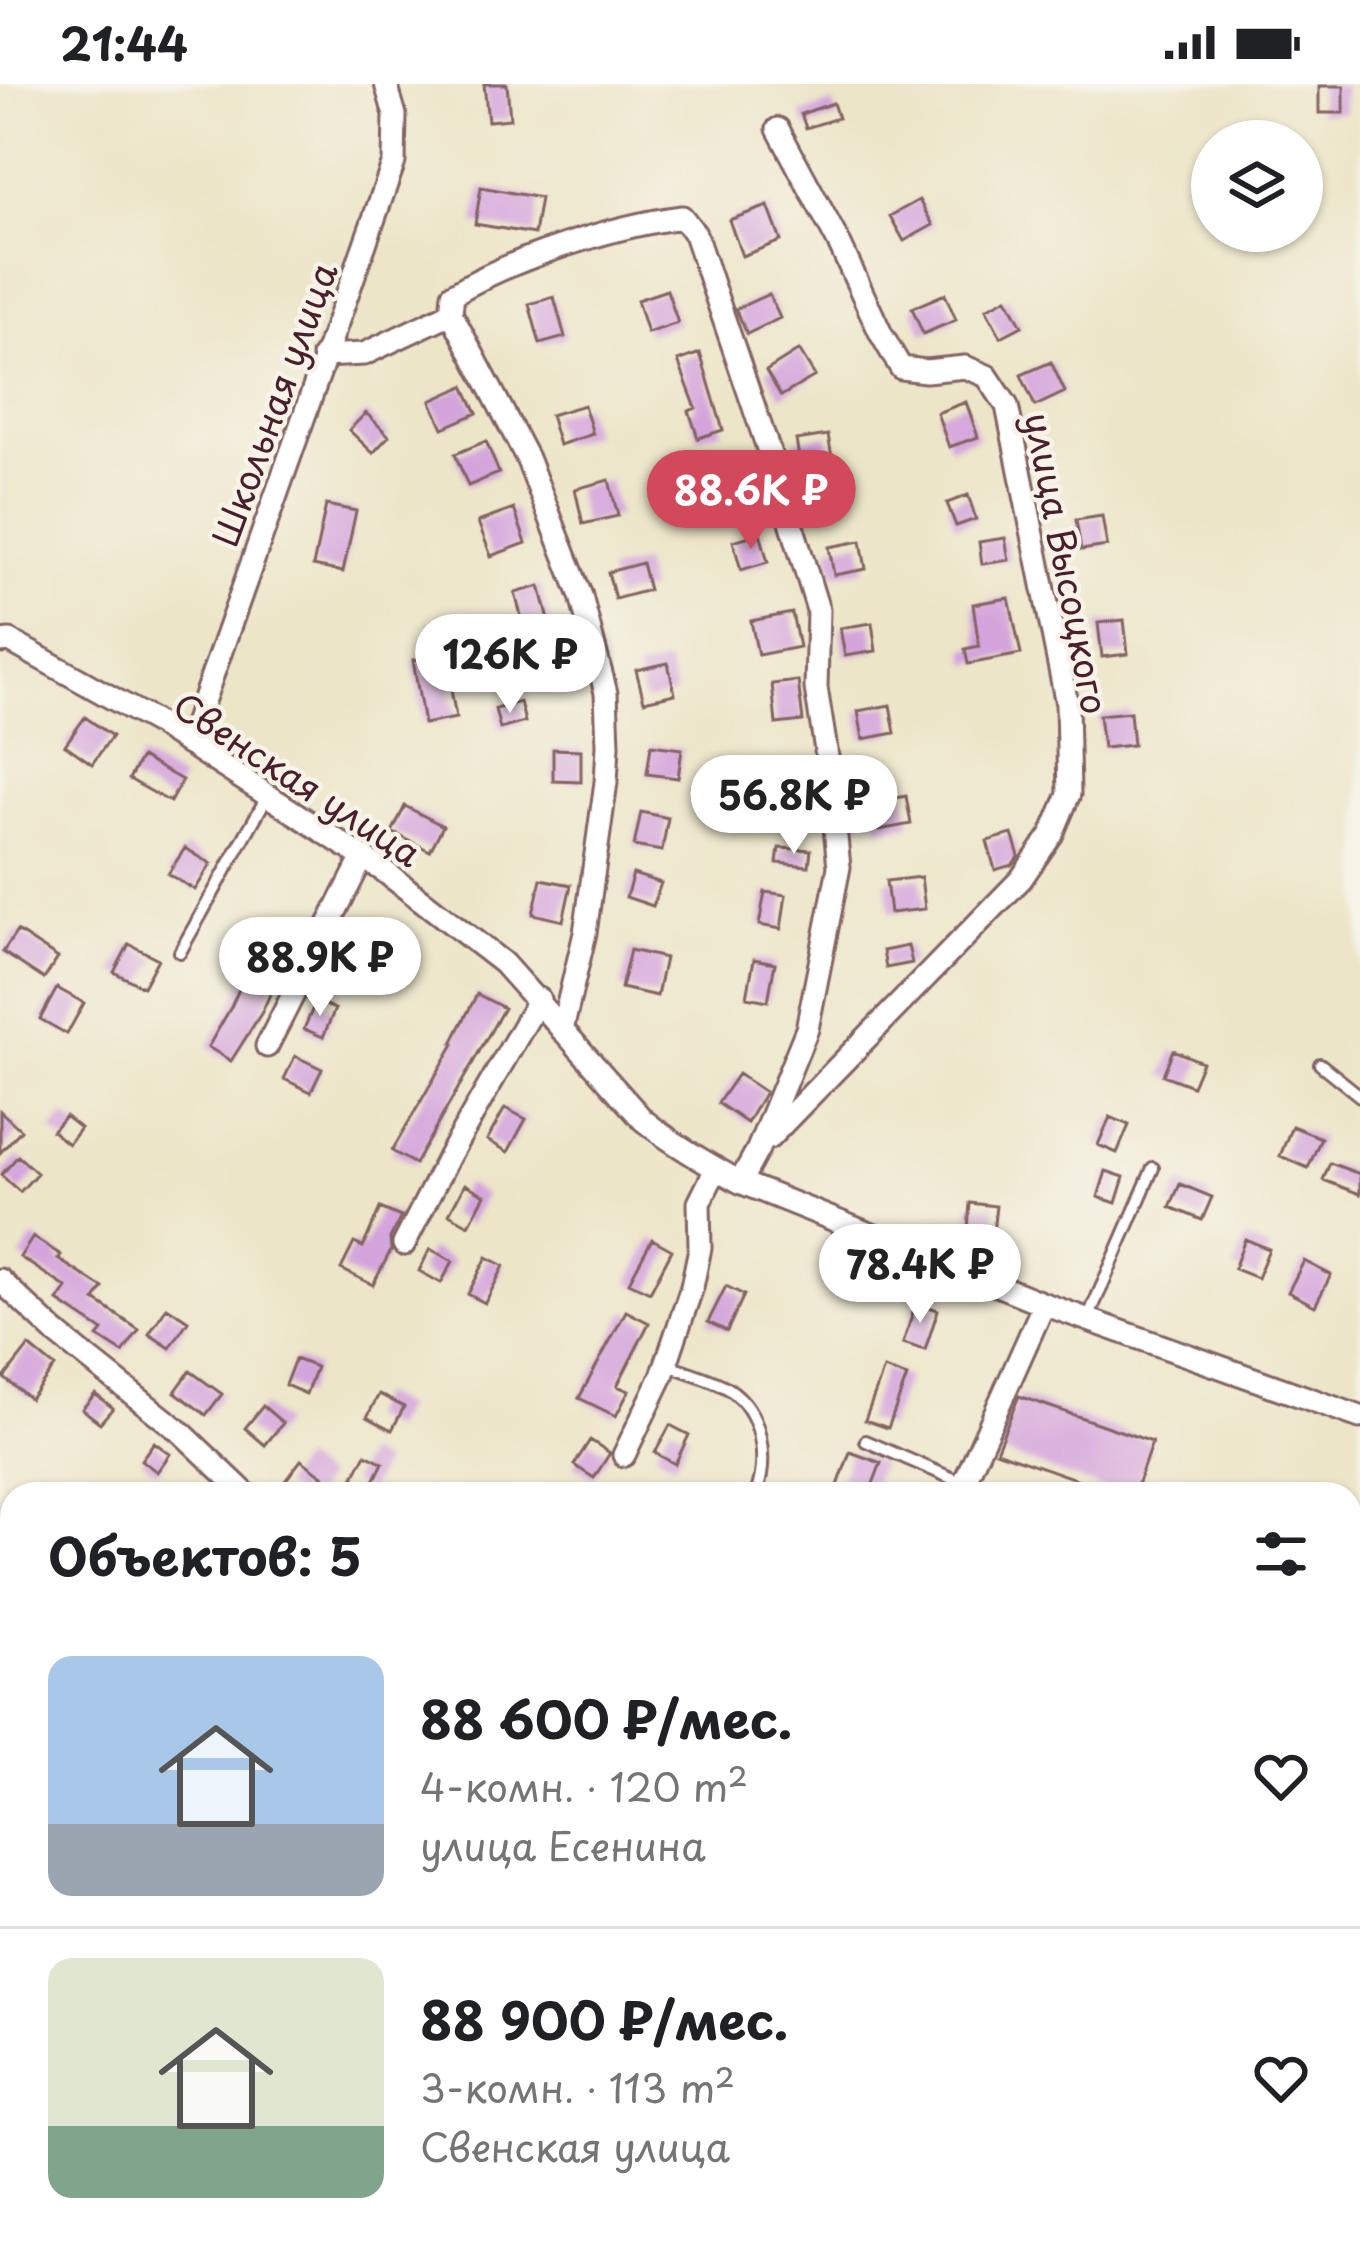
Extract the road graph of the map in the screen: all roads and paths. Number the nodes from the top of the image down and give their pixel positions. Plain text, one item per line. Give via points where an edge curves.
1 (386, 84) edge
2 (778, 129) dead end
3 (451, 313) junction
4 (323, 356) junction
5 (0, 642) edge
6 (188, 744) junction
7 (268, 795) junction
8 (363, 857) junction
9 (180, 952) dead end
10 (538, 999) junction
11 (562, 1030) junction
12 (267, 1046) dead end
13 (1320, 1064) dead end
14 (1360, 1096) edge
15 (758, 1149) junction
16 (716, 1168) junction
17 (1153, 1168) dead end
18 (740, 1182) junction
19 (404, 1244) dead end
20 (0, 1280) edge
21 (1044, 1304) junction
22 (1088, 1318) junction
23 (666, 1364) junction
24 (1360, 1417) edge
25 (866, 1442) dead end
26 (624, 1455) dead end
27 (233, 1482) edge
28 (760, 1482) edge
29 (949, 1482) edge
30 (964, 1482) edge

1 - 4 street, Школьная улица via 394,162
2 - 15 street, улица Высоцкого via 901,368 965,367 987,376 1007,406 1067,704 1069,794 1021,879
3 - 4 street via 364,354
3 - 11 street via 527,458 581,596 606,693 606,782
3 - 15 street via 453,294 485,275 589,238 682,217 695,234 818,610 816,688 839,867 807,1029
4 - 6 street, Школьная улица
5 - 6 street, Свенская улица
6 - 7 street, Свенская улица
7 - 8 street, Свенская улица
7 - 9 lane
8 - 10 street, Свенская улица
8 - 12 street
10 - 11 street, Свенская улица
10 - 19 street
11 - 16 street, Свенская улица via 644,1120
13 - 14 lane
15 - 18 street
16 - 18 street, Свенская улица
16 - 23 street via 700,1203 692,1287
17 - 22 lane
18 - 21 street, Свенская улица
20 - 27 street
21 - 22 street, Свенская улица
21 - 30 street
22 - 24 street, Свенская улица
23 - 26 street
23 - 28 lane via 728,1389 751,1410 762,1444
25 - 29 lane

